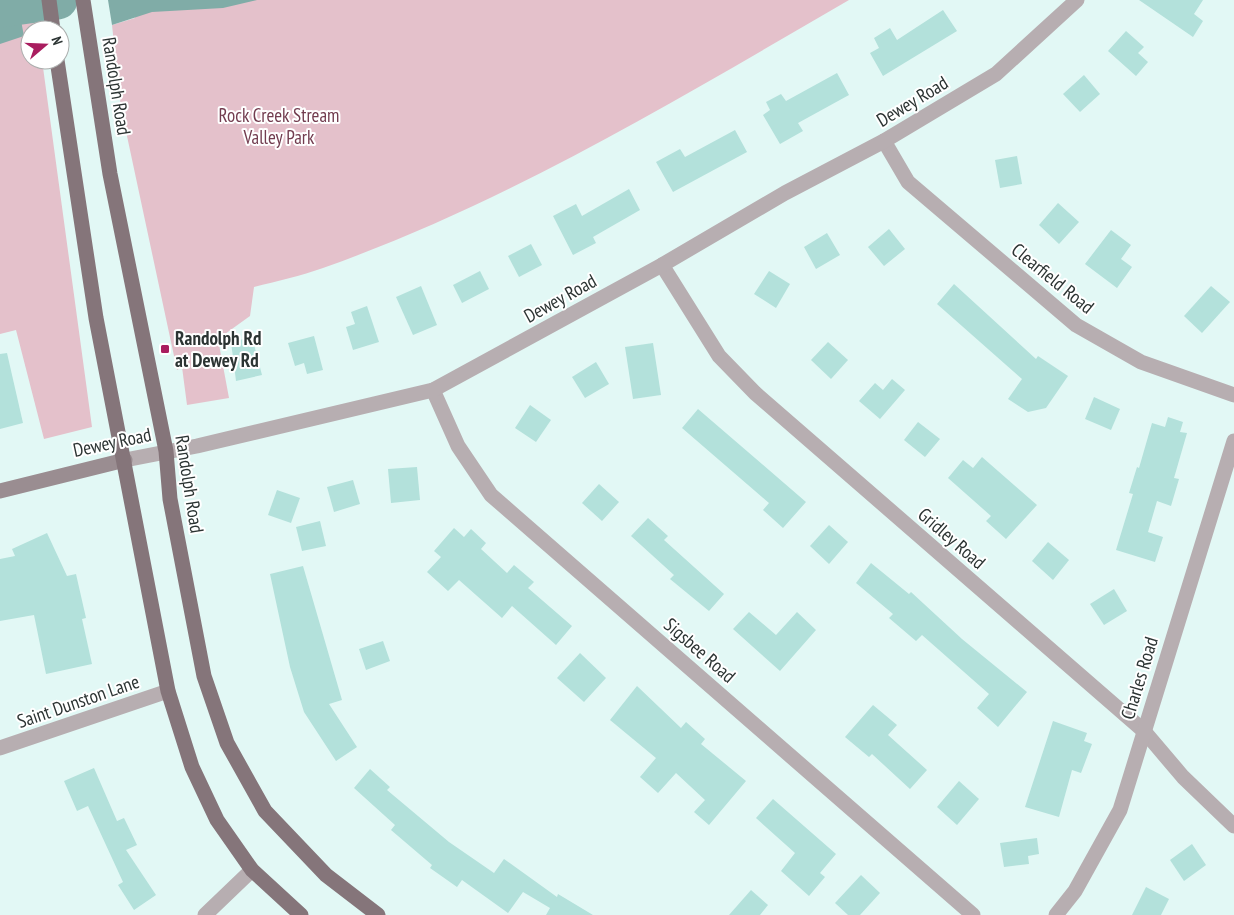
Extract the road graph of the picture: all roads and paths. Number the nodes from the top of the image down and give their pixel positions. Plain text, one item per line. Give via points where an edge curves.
1 (49, 0) edge
2 (84, 0) edge
3 (1077, 0) edge
4 (52, 20) edge
5 (59, 70) edge
6 (884, 141) junction
7 (662, 264) junction
8 (433, 390) junction
9 (1234, 395) edge
10 (1234, 441) edge
11 (166, 451) junction
12 (125, 460) junction
13 (0, 491) edge
14 (168, 691) junction
15 (1144, 731) junction
16 (0, 748) edge
17 (1234, 826) edge
18 (252, 870) junction
19 (205, 915) edge
20 (301, 915) edge
21 (378, 915) edge
22 (973, 915) edge
23 (1056, 915) edge

1 - 4 main road
2 - 11 main road, Randolph Road via 110,174
3 - 6 street, Dewey Road via 996,74
5 - 12 main road via 96,318
6 - 7 street, Dewey Road
6 - 9 street, Clearfield Road via 908,182 1076,325 1141,362
7 - 8 street, Dewey Road
7 - 15 street, Gridley Road via 719,356 755,393
8 - 11 street, Dewey Road
8 - 22 street, Sigsbee Road via 458,446 492,495
10 - 15 street, Charles Road
11 - 12 street, Dewey Road
11 - 21 main road, Randolph Road via 170,499 204,676 227,743 265,811 326,875
12 - 13 street, Dewey Road
12 - 14 main road
14 - 16 street, Saint Dunston Lane
14 - 18 main road via 192,767 217,820
15 - 17 street, Gridley Road via 1183,777
15 - 23 street, Charles Road via 1120,810 1075,890
18 - 19 street
18 - 20 main road

